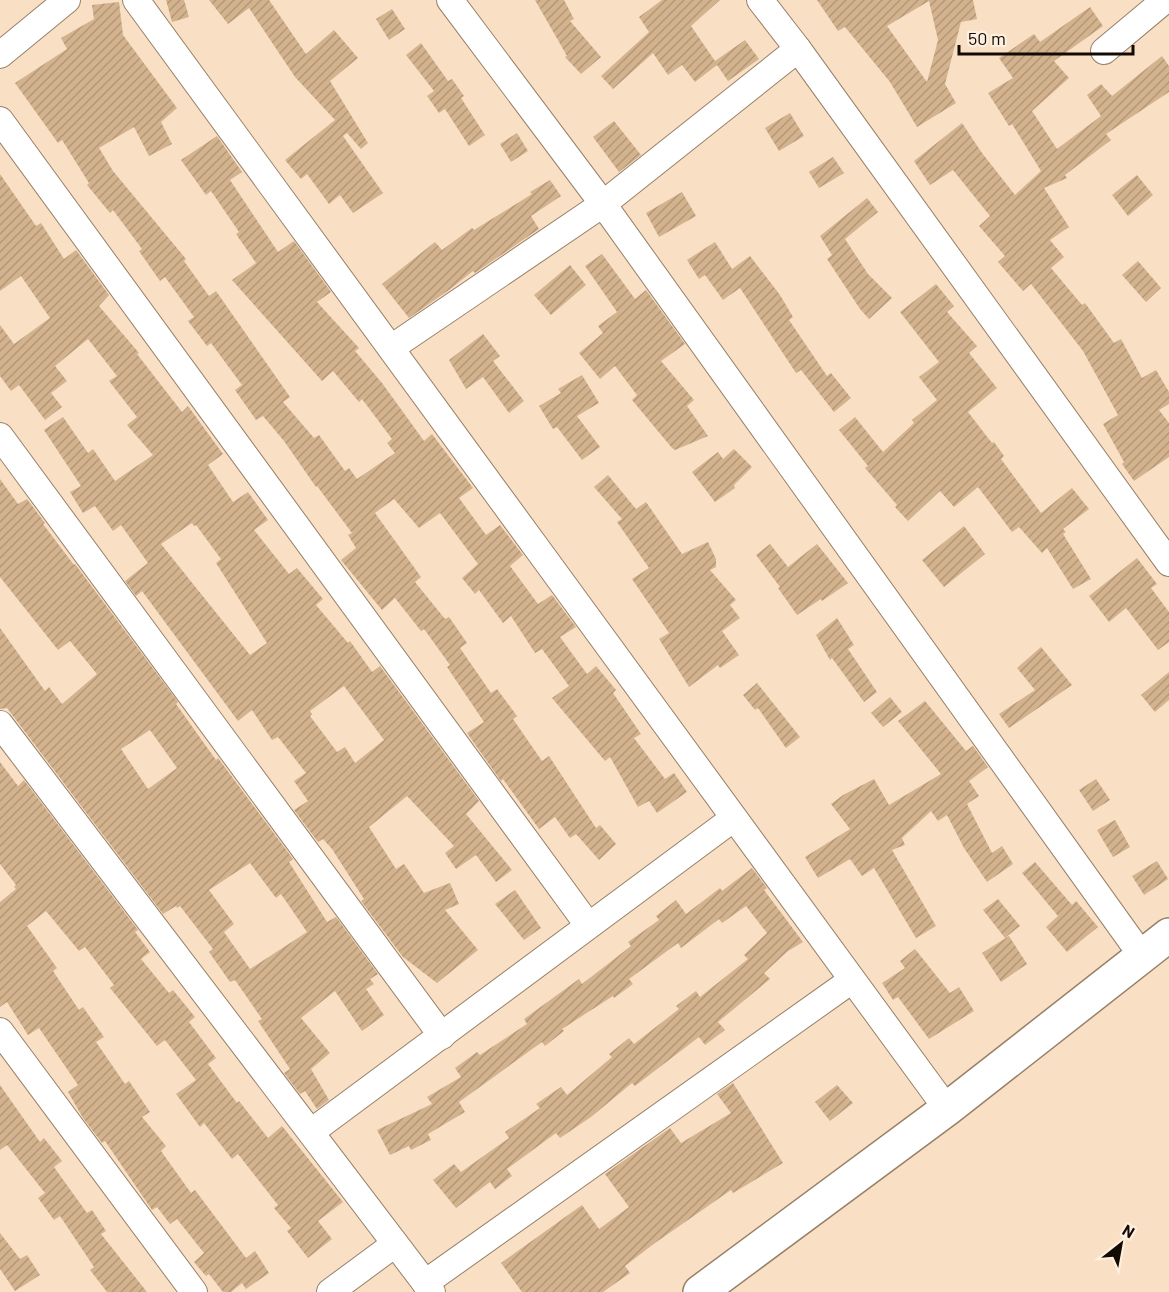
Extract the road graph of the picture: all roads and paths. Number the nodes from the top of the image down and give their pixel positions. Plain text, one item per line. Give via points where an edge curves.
1 (67, 0) edge
2 (136, 0) edge
3 (450, 0) edge
4 (760, 0) edge
5 (1165, 0) edge
6 (798, 49) junction
7 (1104, 51) dead end
8 (0, 56) edge
9 (0, 120) edge
10 (603, 204) junction
11 (392, 348) junction
12 (0, 436) edge
13 (1169, 563) edge
14 (0, 724) edge
15 (734, 818) junction
16 (588, 926) junction
17 (1169, 935) edge
18 (1142, 956) junction
19 (852, 980) junction
20 (0, 1030) edge
21 (442, 1036) junction
22 (947, 1109) junction
23 (310, 1132) junction
24 (395, 1244) junction
25 (428, 1287) edge
26 (194, 1292) edge
27 (330, 1292) edge
28 (700, 1292) edge

1 - 8 street
2 - 11 street
3 - 10 street
4 - 6 street
5 - 7 street
6 - 10 street
6 - 13 street
9 - 16 street
10 - 11 street
10 - 18 street
11 - 15 street
12 - 21 street
14 - 23 street
15 - 16 street
15 - 19 street
16 - 21 street
17 - 18 street
18 - 22 street
19 - 22 street
19 - 25 street
20 - 26 street
21 - 23 street
22 - 28 street
23 - 24 street
24 - 25 street
24 - 27 street

